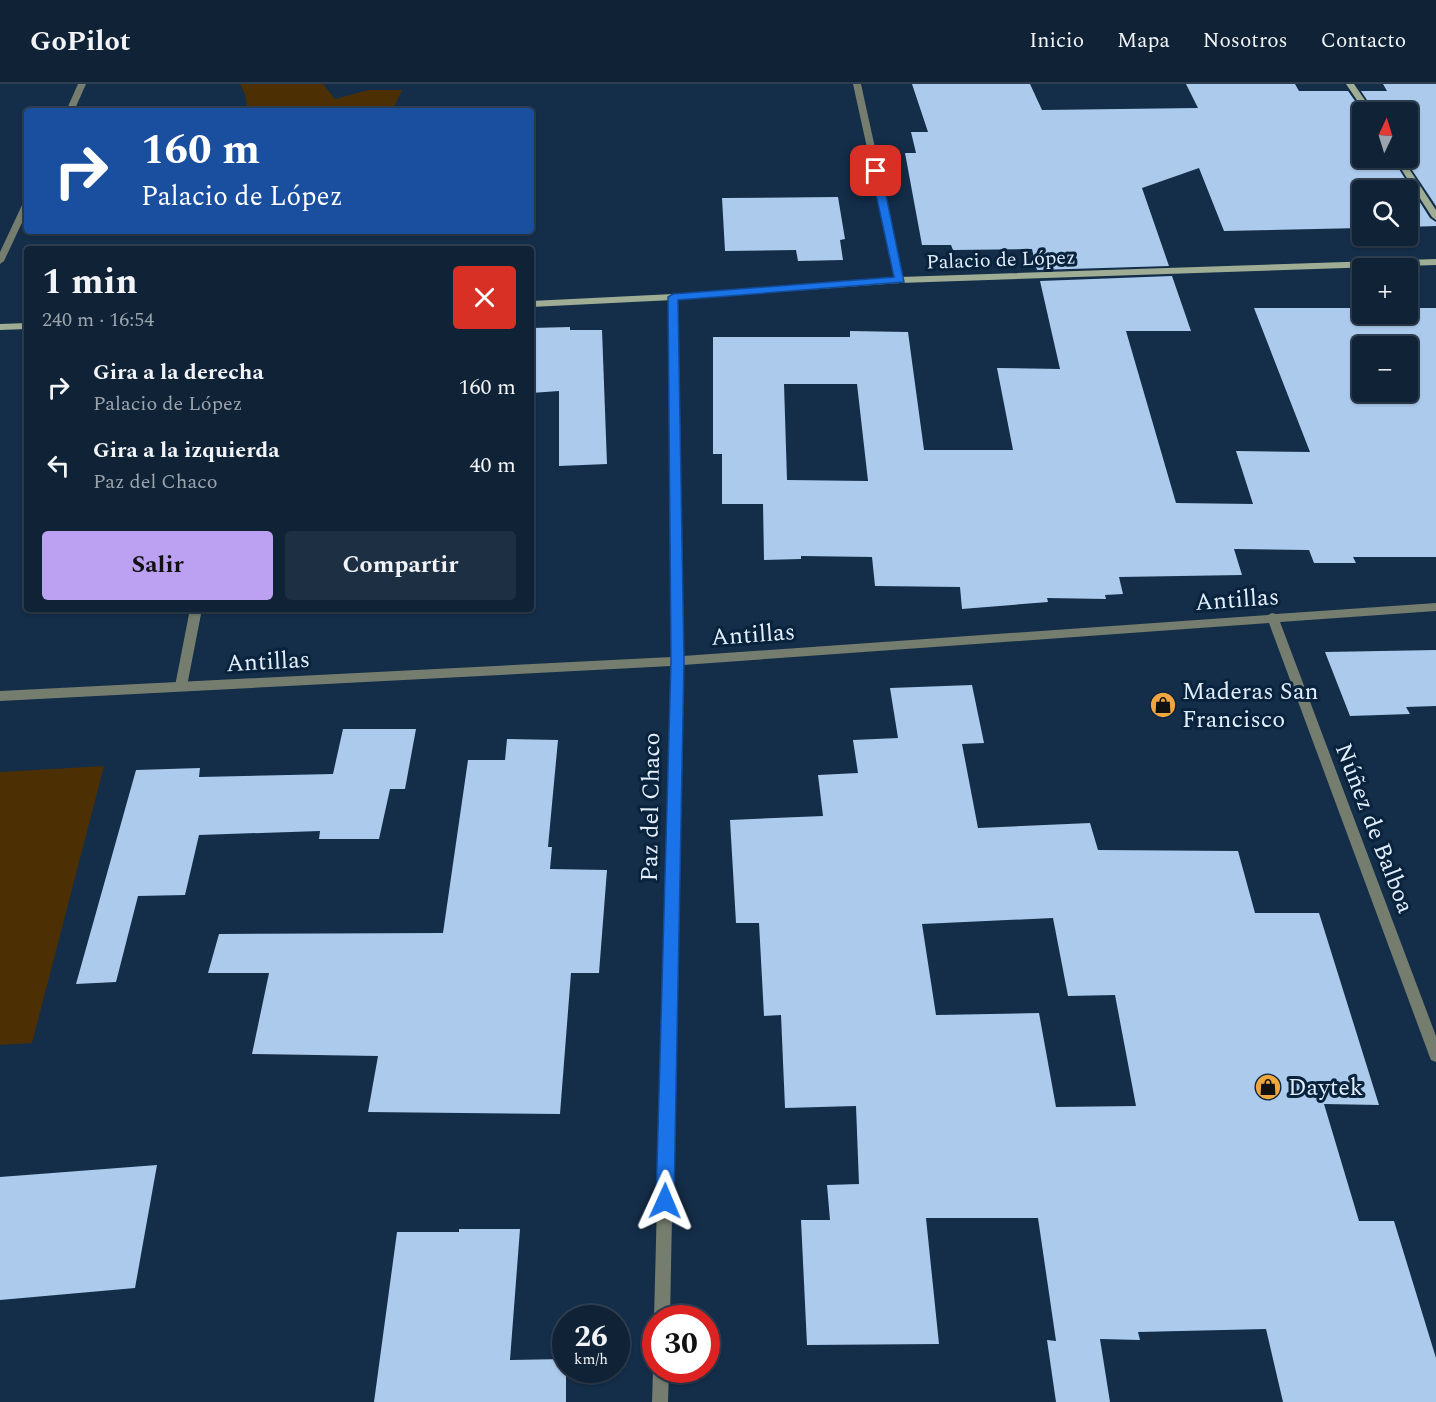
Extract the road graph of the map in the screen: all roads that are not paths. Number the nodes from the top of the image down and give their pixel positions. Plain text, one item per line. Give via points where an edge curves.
1 (82, 84) edge
2 (857, 84) edge
3 (1350, 84) edge
4 (1362, 102) edge
5 (71, 108) edge
6 (1404, 168) edge
7 (24, 209) edge
8 (1436, 217) edge
9 (0, 261) edge
10 (1436, 262) edge
11 (900, 280) junction
12 (673, 297) junction
13 (534, 304) edge
14 (24, 326) edge
15 (0, 327) edge
16 (1436, 607) edge
17 (195, 612) edge
18 (1272, 617) junction
19 (677, 661) junction
20 (181, 686) junction
21 (0, 696) edge
22 (1436, 1055) edge
23 (662, 1305) edge
24 (661, 1383) edge
25 (660, 1402) edge

1 - 5 street
2 - 11 street
3 - 4 street
6 - 8 street
7 - 9 street
10 - 11 street, Palacio de López
11 - 12 street, Palacio de López
12 - 13 street, Palacio de López
12 - 19 street, Paz del Chaco
14 - 15 street
16 - 18 street, Antillas
17 - 20 street
18 - 19 street, Antillas
18 - 22 street, Núñez de Balboa
19 - 20 street, Antillas
19 - 23 street, Paz del Chaco
20 - 21 street, Antillas
24 - 25 street

